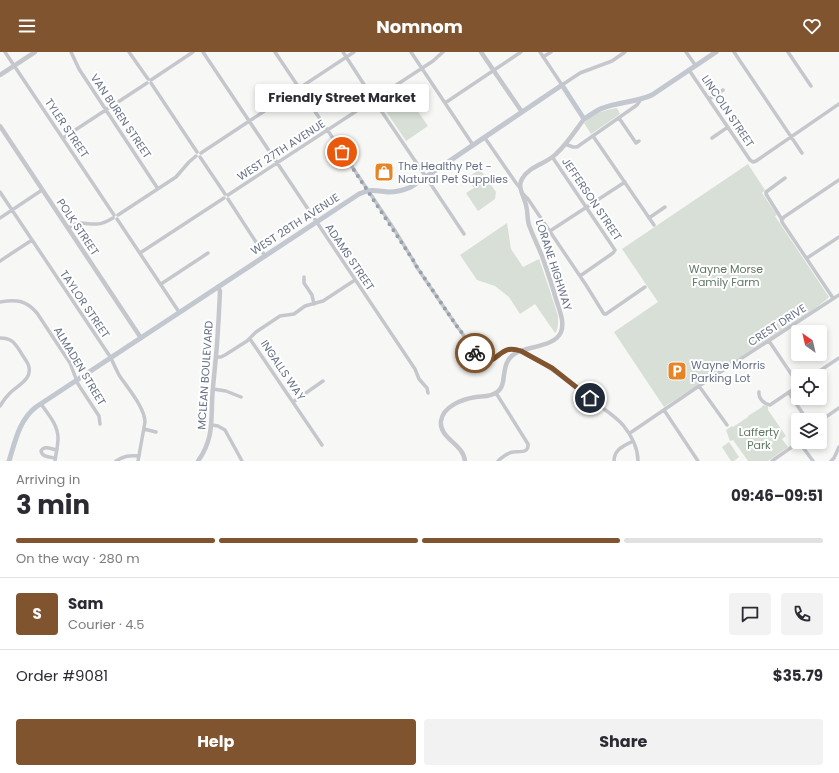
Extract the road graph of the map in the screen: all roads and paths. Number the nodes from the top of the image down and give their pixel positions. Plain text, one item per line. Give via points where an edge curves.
1 (5, 52) edge
2 (35, 52) edge
3 (71, 52) edge
4 (130, 52) edge
5 (193, 52) edge
6 (203, 52) edge
7 (275, 52) edge
8 (343, 52) edge
9 (354, 52) edge
10 (411, 52) edge
11 (443, 52) edge
12 (481, 52) edge
13 (521, 52) edge
14 (540, 52) edge
15 (551, 52) edge
16 (625, 52) edge
17 (686, 52) edge
18 (716, 52) edge
19 (734, 52) edge
20 (788, 52) edge
21 (346, 57) junction
22 (543, 57) junction
23 (14, 66) junction
24 (696, 66) junction
25 (422, 68) junction
26 (690, 70) junction
27 (494, 71) junction
28 (0, 75) edge
29 (149, 81) junction
30 (562, 85) junction
31 (811, 86) dead end
32 (299, 88) junction
33 (723, 90) dead end
34 (567, 93) junction
35 (549, 94) junction
36 (641, 99) junction
37 (709, 99) junction
38 (374, 100) junction
39 (445, 103) junction
40 (839, 105) edge
41 (578, 108) junction
42 (106, 110) junction
43 (596, 111) junction
44 (522, 112) junction
45 (619, 118) junction
46 (584, 119) junction
47 (249, 122) junction
48 (0, 126) edge
49 (728, 127) junction
50 (327, 130) junction
51 (593, 136) junction
52 (791, 137) junction
53 (63, 138) junction
54 (484, 138) junction
55 (712, 138) dead end
56 (639, 141) dead end
57 (566, 144) junction
58 (473, 145) junction
59 (802, 153) dead end
60 (198, 155) junction
61 (552, 158) junction
62 (277, 164) junction
63 (426, 177) junction
64 (785, 178) dead end
65 (839, 180) edge
66 (625, 182) junction
67 (520, 188) junction
68 (158, 189) junction
69 (42, 190) junction
70 (368, 191) junction
71 (0, 192) edge
72 (522, 194) junction
73 (226, 196) junction
74 (586, 206) junction
75 (665, 207) dead end
76 (12, 210) junction
77 (116, 217) junction
78 (0, 218) edge
79 (649, 218) junction
80 (782, 220) junction
81 (316, 222) junction
82 (654, 225) dead end
83 (68, 228) junction
84 (550, 231) junction
85 (464, 234) dead end
86 (839, 237) edge
87 (32, 240) junction
88 (140, 253) junction
89 (208, 253) dead end
90 (265, 256) junction
91 (807, 258) junction
92 (0, 261) edge
93 (580, 276) junction
94 (304, 277) dead end
95 (355, 280) junction
96 (161, 284) junction
97 (218, 287) junction
98 (645, 287) dead end
99 (839, 295) edge
100 (833, 298) junction
101 (0, 302) edge
102 (314, 304) junction
103 (179, 312) junction
104 (0, 338) edge
105 (141, 338) junction
106 (250, 339) junction
107 (769, 341) junction
108 (521, 351) junction
109 (216, 357) junction
110 (111, 358) junction
111 (839, 358) edge
112 (483, 362) junction
113 (481, 368) dead end
114 (822, 369) edge
115 (791, 374) edge
116 (77, 380) junction
117 (323, 381) dead end
118 (699, 386) junction
119 (212, 389) junction
120 (759, 392) dead end
121 (428, 393) dead end
122 (496, 393) junction
123 (789, 393) joint
124 (241, 397) dead end
125 (293, 402) junction
126 (41, 404) junction
127 (0, 406) edge
128 (839, 408) edge
129 (664, 410) junction
130 (802, 413) edge
131 (827, 417) edge
132 (100, 424) dead end
133 (212, 425) junction
134 (727, 425) dead end
135 (144, 429) junction
136 (156, 432) dead end
137 (630, 433) junction
138 (633, 441) junction
139 (322, 445) dead end
140 (839, 447) edge
141 (791, 448) edge
142 (804, 449) edge
143 (57, 450) junction
144 (138, 456) junction
145 (55, 459) edge
146 (9, 461) edge
147 (116, 461) edge
148 (138, 461) edge
149 (198, 461) edge
150 (242, 461) edge
151 (465, 461) edge
152 (498, 461) edge
153 (614, 461) edge
154 (638, 461) edge
155 (698, 461) edge
156 (772, 461) edge
157 (813, 461) edge
158 (831, 461) edge

1 - 23 street, TYLER STREET
2 - 23 street
3 - 42 street, VAN BUREN STREET
4 - 29 street
5 - 29 street
6 - 47 street, ADAMS STREET
7 - 32 street
8 - 21 street
9 - 21 street
10 - 25 street
11 - 25 street, WEST 27TH AVENUE
12 - 27 street
13 - 27 street
14 - 22 street
15 - 22 street
16 - 30 street, WEST 28TH AVENUE via 612,61 580,73
17 - 24 street, LINCOLN STREET
18 - 24 main road
19 - 52 street
20 - 31 street
21 - 32 street
21 - 38 street
22 - 30 street
23 - 28 street
23 - 53 street, TYLER STREET
24 - 26 main road
25 - 38 street, WEST 27TH AVENUE
25 - 39 street
26 - 36 main road via 652,95
26 - 37 street, LINCOLN STREET
27 - 39 street
27 - 44 street
29 - 42 street
29 - 60 street
30 - 34 main road
30 - 35 main road, WEST 28TH AVENUE
32 - 47 street
32 - 50 street
33 - 37 street
34 - 35 main road via 561,91
34 - 41 main road
35 - 44 main road, WEST 28TH AVENUE
36 - 43 main road
36 - 45 street
37 - 49 street, LINCOLN STREET
38 - 50 street, WEST 27TH AVENUE
38 - 63 street
39 - 58 street
40 - 52 street
41 - 43 main road via 586,112
41 - 46 main road
42 - 53 street
42 - 68 street, VAN BUREN STREET
43 - 46 main road
44 - 54 main road, WEST 28TH AVENUE
45 - 51 street
45 - 56 street via 636,143
46 - 57 street
47 - 60 street
47 - 62 street, ADAMS STREET
48 - 69 street, POLK STREET
49 - 52 street, LINCOLN STREET via 753,162
49 - 55 street
50 - 62 street, WEST 27TH AVENUE
50 - 70 street
51 - 57 street via 576,148
51 - 66 street
52 - 59 street
53 - 77 street, TYLER STREET
54 - 58 main road, WEST 28TH AVENUE
54 - 67 street
57 - 61 street
58 - 63 main road, WEST 28TH AVENUE
60 - 68 street via 176,177
60 - 73 street
61 - 67 street via 525,174
61 - 74 street, JEFFERSON STREET
62 - 73 street, WEST 27TH AVENUE
62 - 81 street, ADAMS STREET
63 - 70 main road, WEST 28TH AVENUE via 401,191
63 - 85 street
64 - 80 street via 766,193
65 - 80 street
66 - 74 street
66 - 79 street
67 - 72 street, LORANE HIGHWAY
68 - 77 street
69 - 76 street
69 - 83 street, POLK STREET
70 - 81 main road, WEST 28TH AVENUE via 354,197
70 - 112 street
71 - 76 street, TAYLOR STREET
72 - 84 street via 528,198
72 - 108 street, LORANE HIGHWAY via 527,206 529,224 551,282 562,328 558,337 553,340
73 - 88 street, WEST 27TH AVENUE
73 - 90 street
74 - 84 street
74 - 93 street, JEFFERSON STREET via 615,251
75 - 79 street
76 - 78 street
76 - 87 street, TAYLOR STREET
77 - 83 street via 101,224 80,223
77 - 88 street, TYLER STREET
79 - 82 street
80 - 91 street
81 - 90 main road, WEST 28TH AVENUE
81 - 95 street, ADAMS STREET
83 - 105 street, POLK STREET
84 - 93 street
86 - 91 street
87 - 92 street
87 - 110 street, TAYLOR STREET
88 - 96 street, TYLER STREET
89 - 96 street
90 - 97 main road, WEST 28TH AVENUE
91 - 100 street
93 - 98 street via 604,314
94 - 102 street
95 - 102 street via 323,302
95 - 121 street, ADAMS STREET via 415,369
96 - 103 street, TYLER STREET
97 - 103 main road, WEST 28TH AVENUE
97 - 109 street, MCLEAN BOULEVARD via 220,291
99 - 100 street, CREST DRIVE
100 - 107 street, CREST DRIVE
101 - 116 street, ALMADEN STREET via 21,301 33,308 70,362
102 - 106 street via 305,306 294,314 277,318
103 - 105 main road, WEST 28TH AVENUE
104 - 127 street via 13,342 29,369 26,380 10,393
105 - 110 main road, WEST 28TH AVENUE
106 - 109 street, INGALLS WAY via 225,356
106 - 125 street, INGALLS WAY
107 - 115 street
107 - 118 street, CREST DRIVE
108 - 112 street via 509,349 490,361
108 - 122 street, LORANE HIGHWAY via 506,362 502,383
108 - 137 street via 552,368 621,422
109 - 119 street, MCLEAN BOULEVARD
110 - 116 main road, WEST 28TH AVENUE
110 - 135 street, TAYLOR STREET via 142,409 145,418
111 - 114 street
112 - 113 street
116 - 126 main road, WEST 28TH AVENUE
116 - 132 street, ALMADEN STREET via 99,416
117 - 125 street
118 - 129 street, CREST DRIVE
118 - 134 street
119 - 124 street
119 - 133 street, MCLEAN BOULEVARD
120 - 123 street via 758,395 768,405
122 - 151 street via 457,403 443,415 444,434 460,449
122 - 152 street via 528,445 528,449 511,452
123 - 130 street
125 - 139 street, INGALLS WAY
126 - 143 street via 56,428
126 - 146 main road, WEST 28TH AVENUE via 32,410 23,422
128 - 131 street
129 - 137 street, CREST DRIVE
129 - 155 street
133 - 149 street, MCLEAN BOULEVARD via 207,446
133 - 150 street via 225,430
135 - 136 street
135 - 144 street, TAYLOR STREET
137 - 138 street
138 - 153 street via 618,450
138 - 154 street
140 - 158 street
141 - 156 street
142 - 157 street
143 - 145 street
143 - 145 street via 42,448 41,451 44,456
144 - 147 street via 127,455
144 - 148 street, TAYLOR STREET

